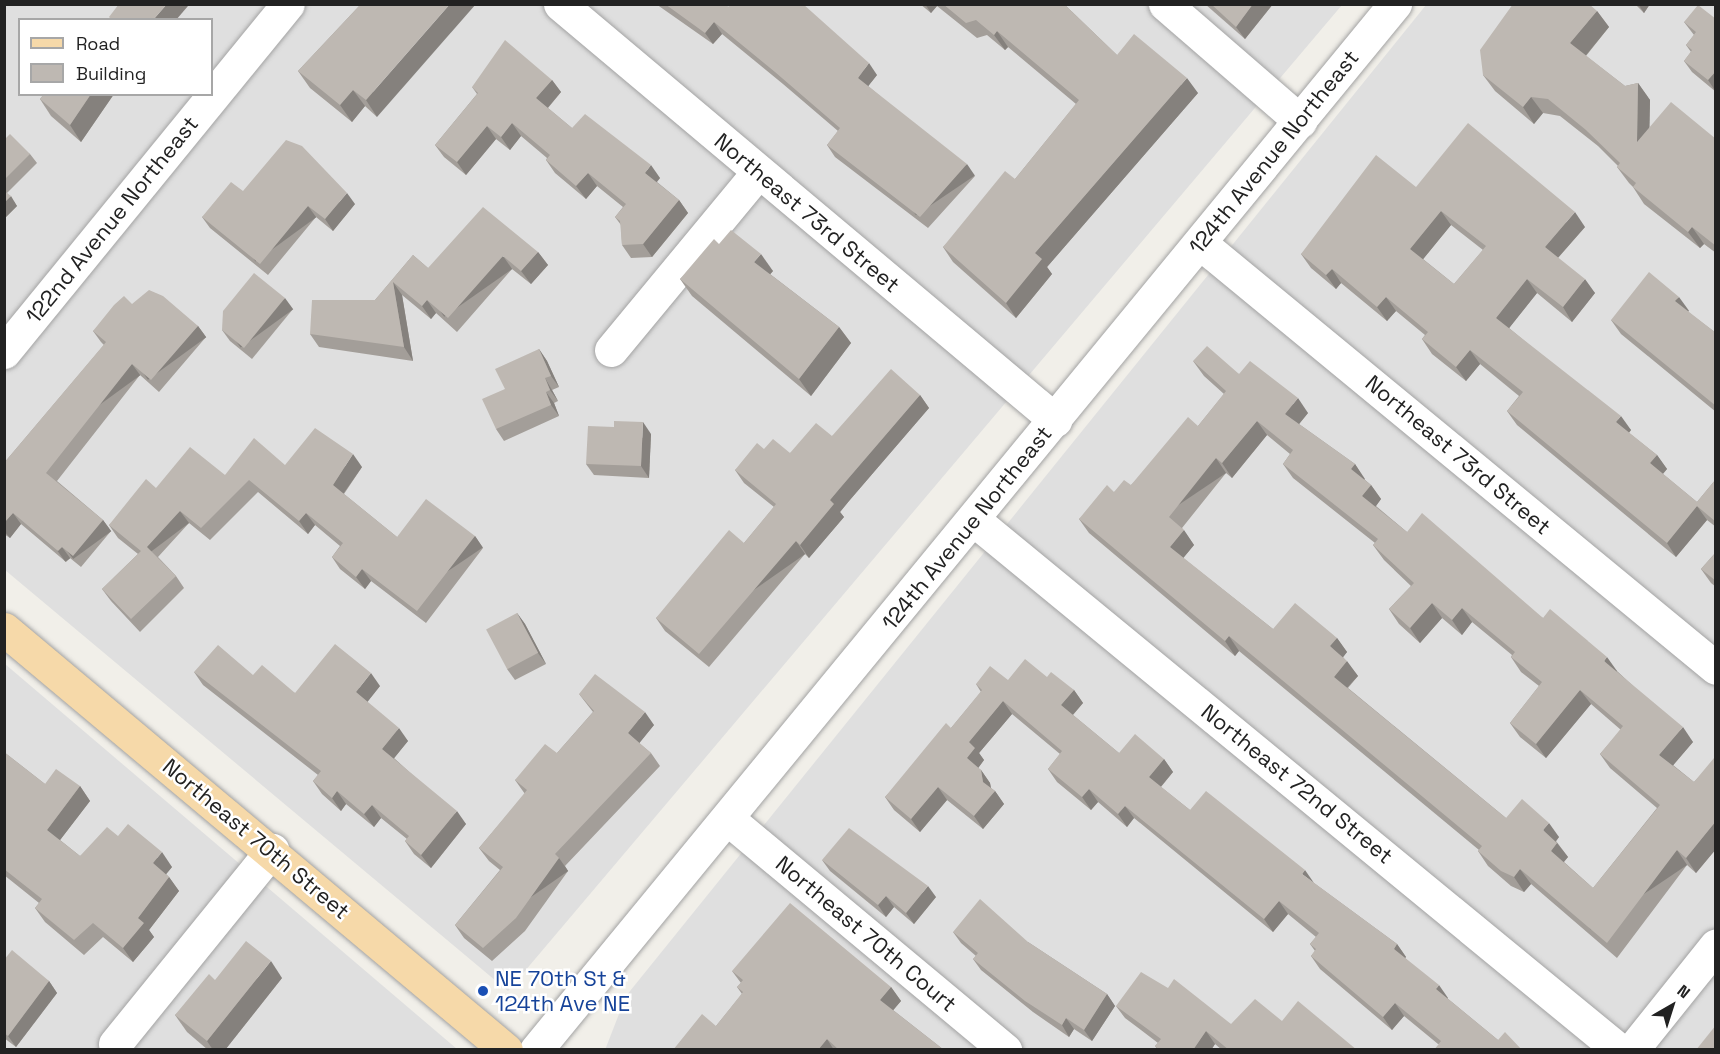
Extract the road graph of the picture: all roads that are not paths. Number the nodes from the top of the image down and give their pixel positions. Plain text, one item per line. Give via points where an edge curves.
1 (288, 4) edge
2 (560, 4) edge
3 (1165, 4) edge
4 (1395, 4) edge
5 (213, 96) edge
6 (213, 96) edge
7 (1300, 121) junction
8 (758, 172) junction
9 (1200, 243) junction
10 (610, 350) dead end
11 (4, 352) edge
12 (1055, 420) junction
13 (974, 520) junction
14 (9, 643) edge
15 (1716, 668) edge
16 (728, 819) junction
17 (272, 850) junction
18 (1716, 945) edge
19 (115, 1044) dead end
20 (506, 1050) edge
21 (536, 1050) edge
22 (1005, 1050) edge
23 (1618, 1050) edge
24 (1632, 1050) edge

1 - 6 street, 122nd Avenue Northeast
2 - 8 street, Northeast 73rd Street
3 - 7 street
4 - 7 street, 124th Avenue Northeast
5 - 11 street, 122nd Avenue Northeast
7 - 9 street, 124th Avenue Northeast
8 - 10 street
8 - 12 street, Northeast 73rd Street
9 - 12 street, 124th Avenue Northeast
9 - 15 street, Northeast 73rd Street
12 - 13 street, 124th Avenue Northeast
13 - 16 street, 124th Avenue Northeast
13 - 23 street, Northeast 72nd Street
14 - 17 main road, Northeast 70th Street
16 - 21 street, 124th Avenue Northeast
16 - 22 street, Northeast 70th Court
17 - 19 street
17 - 20 main road, Northeast 70th Street
18 - 24 street

